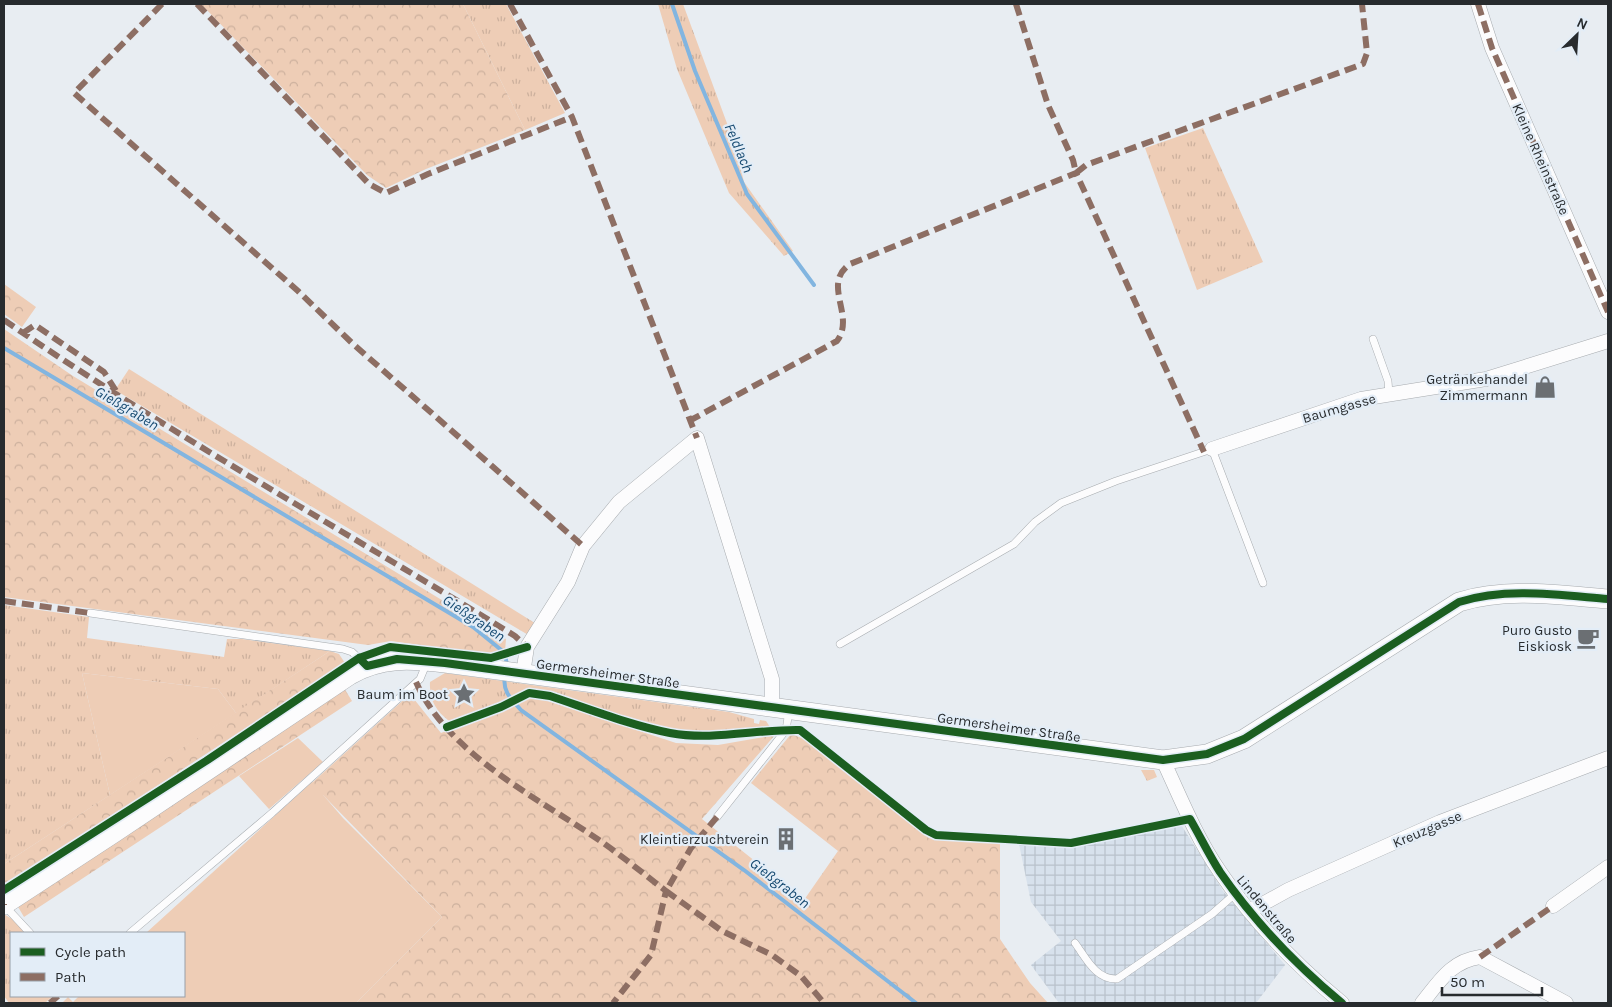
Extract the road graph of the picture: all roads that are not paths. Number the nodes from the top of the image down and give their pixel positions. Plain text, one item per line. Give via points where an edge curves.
1 (1478, 4) edge
2 (1608, 312) edge
3 (1373, 339) dead end
4 (1608, 341) edge
5 (1389, 394) junction
6 (1212, 449) junction
7 (1263, 584) dead end
8 (1608, 598) edge
9 (90, 613) dead end
10 (840, 644) dead end
11 (427, 661) junction
12 (367, 666) junction
13 (520, 674) junction
14 (781, 708) junction
15 (1608, 758) edge
16 (1163, 760) junction
17 (717, 817) dead end
18 (1608, 867) edge
19 (1236, 893) junction
20 (4, 905) edge
21 (1553, 906) dead end
22 (1250, 911) junction
23 (29, 932) edge
24 (131, 932) edge
25 (1075, 942) dead end
26 (1342, 1003) edge
27 (1422, 1003) edge
28 (1566, 1003) edge

1 - 2 street, Kleine Rheinstraße via 1492,48
3 - 5 lane via 1388,381
4 - 5 street, Baumgasse via 1486,379
5 - 6 street, Baumgasse via 1361,399
6 - 7 lane
6 - 10 lane via 1061,503 1035,522 1014,544
8 - 16 street, Germersheimer Straße via 1496,594 1459,602 1244,739 1207,754
9 - 12 lane via 343,650 352,652
11 - 12 street, Germersheimer Straße via 397,659
11 - 13 street, Germersheimer Straße
11 - 24 lane via 420,679 272,813
12 - 20 street, Germersheimer Straße via 350,674
13 - 14 street, Germersheimer Straße
13 - 14 street, Germersheimer Straße via 527,647 568,582 583,546 619,502 697,438
14 - 16 street, Germersheimer Straße
14 - 17 lane via 786,730
15 - 22 street, Kreuzgasse via 1440,822 1288,890
16 - 19 street, Lindenstraße via 1195,827
18 - 21 street
19 - 22 street, Lindenstraße
19 - 25 lane via 1117,980 1107,980 1095,970
20 - 23 lane
22 - 26 street, Lindenstraße via 1284,949
27 - 28 street via 1451,967 1466,959 1480,957

